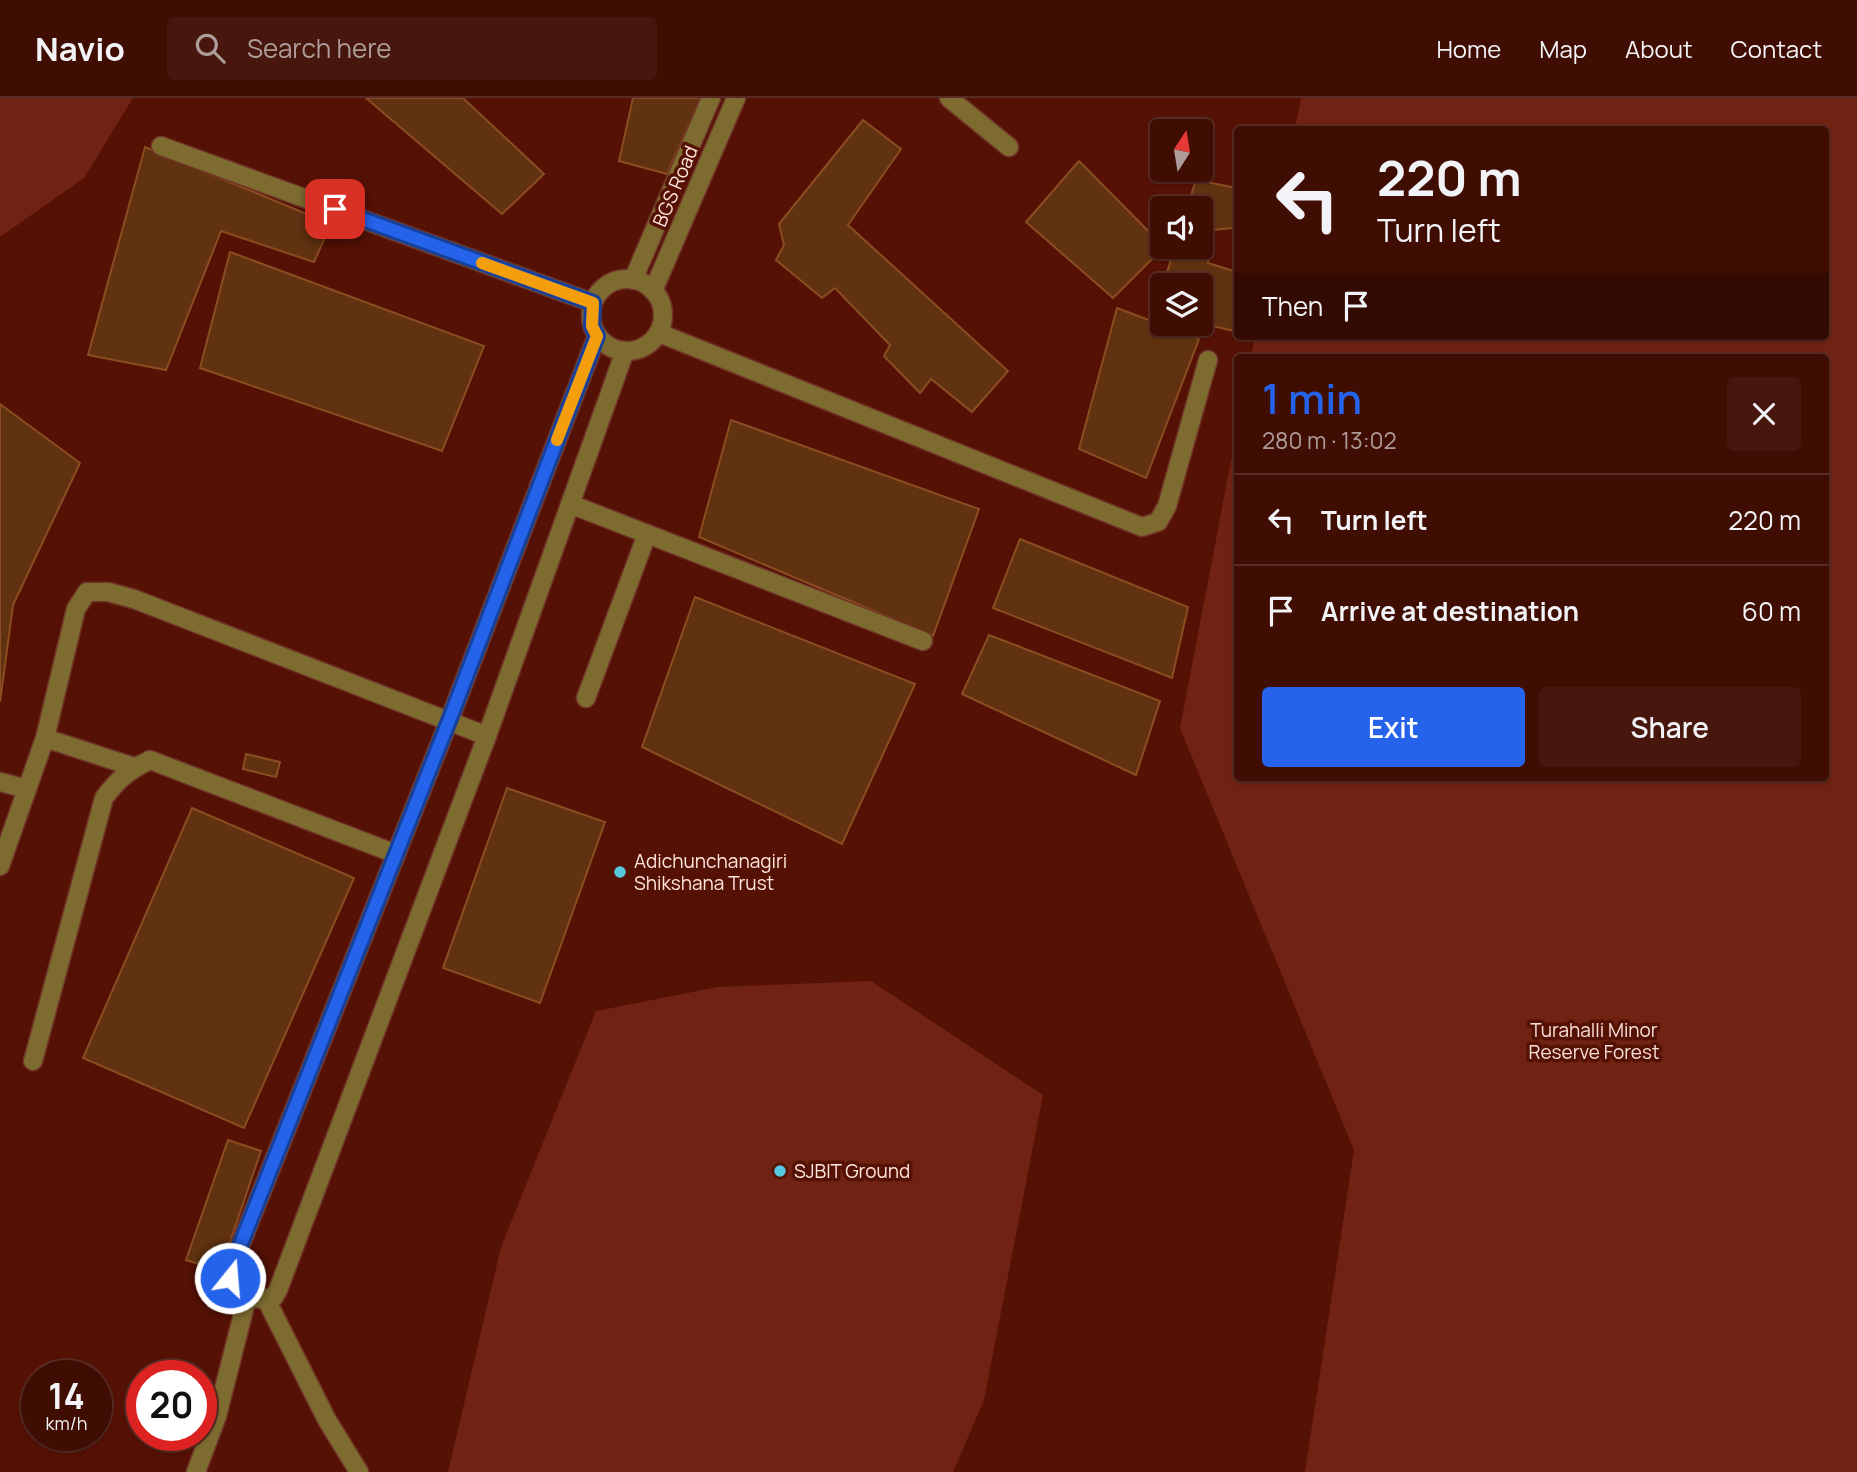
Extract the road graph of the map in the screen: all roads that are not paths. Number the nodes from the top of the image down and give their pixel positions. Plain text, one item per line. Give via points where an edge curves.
1 (711, 98) edge
2 (736, 98) edge
3 (949, 98) edge
4 (161, 145) dead end
5 (1009, 147) dead end
6 (633, 280) junction
7 (653, 291) junction
8 (593, 303) junction
9 (659, 332) junction
10 (597, 336) junction
11 (625, 351) junction
12 (1208, 360) dead end
13 (570, 504) junction
14 (647, 534) junction
15 (923, 641) dead end
16 (586, 698) dead end
17 (449, 721) junction
18 (487, 736) junction
19 (45, 738) junction
20 (134, 767) junction
21 (0, 782) edge
22 (27, 789) junction
23 (396, 853) junction
24 (0, 866) edge
25 (33, 1060) dead end
26 (247, 1298) junction
27 (266, 1299) junction
28 (196, 1472) edge
29 (359, 1472) edge

1 - 6 lane, BGS Road
2 - 7 lane, BGS Road
3 - 5 lane
4 - 8 lane
6 - 7 lane
6 - 8 lane via 609,284
7 - 9 lane via 663,312
8 - 10 lane via 592,326
9 - 11 lane via 645,347
9 - 12 lane via 1142,527 1158,522 1167,506
10 - 11 lane
10 - 17 lane
11 - 13 lane
13 - 14 lane
13 - 18 lane
14 - 15 lane
14 - 16 lane
17 - 18 lane
17 - 19 lane via 134,599 87,592 76,609
17 - 23 lane
18 - 27 lane via 278,1290
19 - 20 lane
19 - 22 lane
20 - 23 lane via 150,760
20 - 25 lane via 120,776 104,798
21 - 22 lane
22 - 24 lane
23 - 26 lane via 230,1271 236,1289
26 - 27 lane
26 - 28 lane via 217,1416
27 - 29 lane via 327,1420

